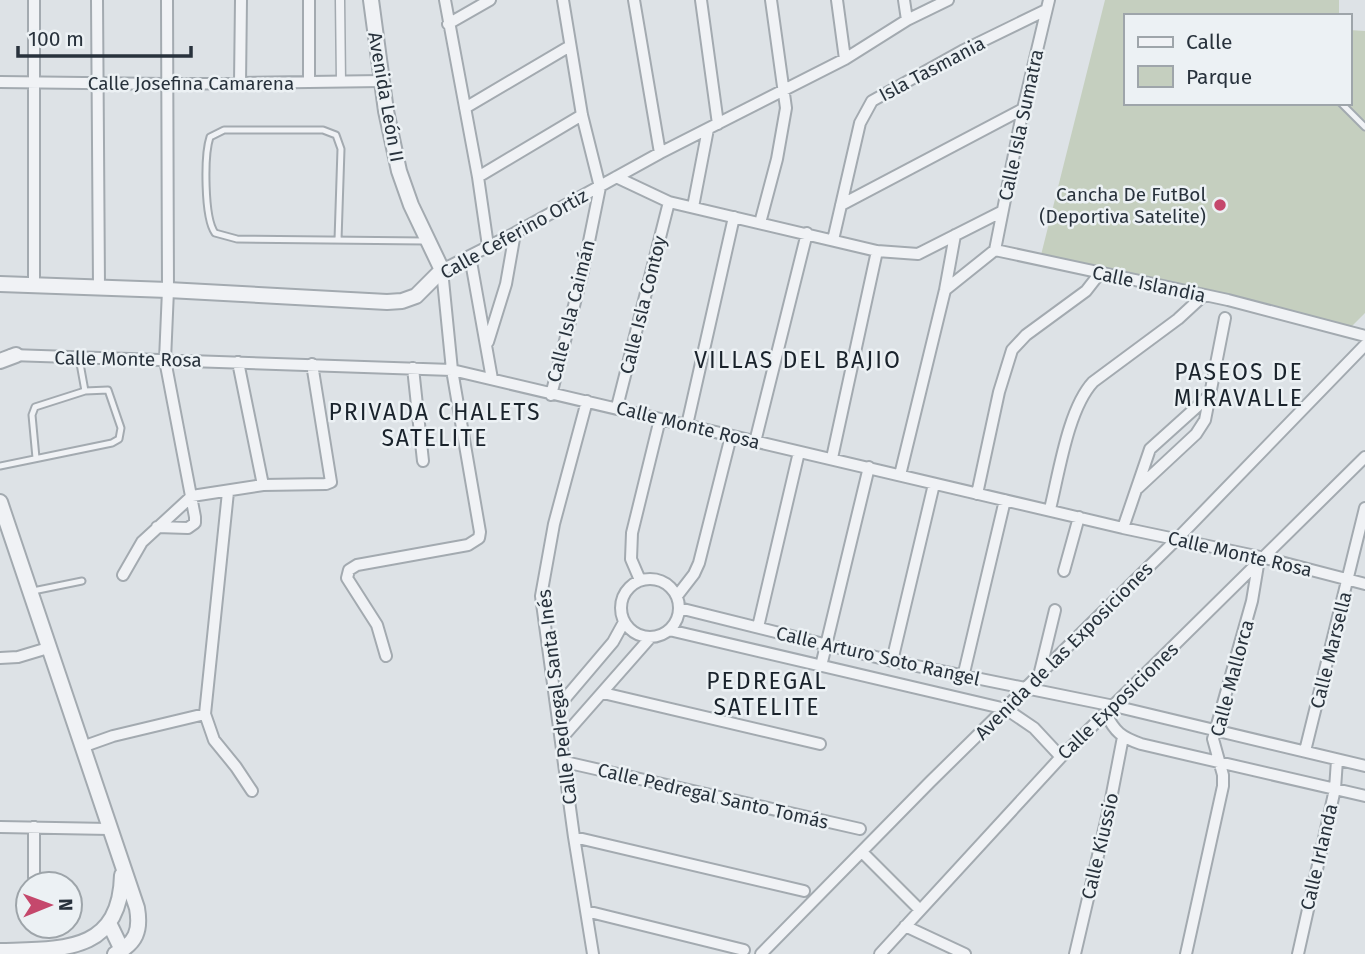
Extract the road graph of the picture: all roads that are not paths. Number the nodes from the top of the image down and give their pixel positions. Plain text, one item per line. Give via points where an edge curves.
1 (34, 0) edge
2 (97, 0) edge
3 (167, 0) edge
4 (241, 0) edge
5 (309, 0) edge
6 (340, 0) edge
7 (371, 0) edge
8 (444, 0) edge
9 (490, 0) edge
10 (563, 0) edge
11 (634, 0) edge
12 (701, 0) edge
13 (771, 0) edge
14 (836, 0) edge
15 (904, 0) edge
16 (948, 0) edge
17 (1048, 5) edge
18 (907, 20) junction
19 (448, 24) junction
20 (570, 46) junction
21 (845, 59) junction
22 (382, 81) junction
23 (0, 82) edge
24 (309, 82) junction
25 (341, 82) junction
26 (34, 83) junction
27 (240, 83) junction
28 (97, 84) junction
29 (167, 84) junction
30 (784, 91) junction
31 (1343, 105) edge
32 (465, 108) junction
33 (1023, 110) junction
34 (582, 115) junction
35 (713, 126) junction
36 (1365, 127) edge
37 (660, 153) junction
38 (478, 177) junction
39 (616, 177) junction
40 (600, 187) junction
41 (668, 202) junction
42 (841, 205) junction
43 (694, 207) junction
44 (1002, 212) junction
45 (734, 217) junction
46 (761, 223) junction
47 (516, 233) junction
48 (807, 233) junction
49 (955, 235) junction
50 (338, 240) junction
51 (833, 240) junction
52 (428, 242) junction
53 (488, 246) junction
54 (995, 250) junction
55 (877, 251) junction
56 (470, 256) junction
57 (442, 270) junction
58 (1100, 273) junction
59 (0, 284) edge
60 (34, 285) junction
61 (99, 287) junction
62 (168, 290) junction
63 (945, 290) junction
64 (1204, 295) junction
65 (1225, 318) dead end
66 (1365, 337) edge
67 (487, 345) junction
68 (1365, 345) edge
69 (0, 355) edge
70 (16, 355) junction
71 (79, 358) junction
72 (165, 360) junction
73 (0, 361) edge
74 (238, 362) junction
75 (312, 364) junction
76 (413, 368) junction
77 (453, 370) junction
78 (492, 379) junction
79 (85, 391) junction
80 (1211, 394) junction
81 (551, 395) junction
82 (587, 401) junction
83 (617, 407) junction
84 (660, 419) junction
85 (687, 425) junction
86 (731, 436) junction
87 (755, 442) junction
88 (799, 452) junction
89 (1365, 457) edge
90 (36, 458) junction
91 (832, 458) junction
92 (422, 461) dead end
93 (0, 466) edge
94 (869, 467) junction
95 (900, 475) junction
96 (934, 484) junction
97 (263, 485) junction
98 (1138, 488) junction
99 (228, 492) junction
100 (976, 494) junction
101 (192, 496) junction
102 (1005, 500) junction
103 (0, 502) edge
104 (1365, 508) edge
105 (1050, 509) junction
106 (1079, 517) junction
107 (157, 527) junction
108 (1123, 528) junction
109 (5, 536) edge
110 (1177, 539) junction
111 (1261, 561) junction
112 (1064, 571) dead end
113 (122, 575) dead end
114 (640, 580) junction
115 (1349, 580) junction
116 (82, 581) dead end
117 (1365, 584) edge
118 (30, 592) junction
119 (677, 596) junction
120 (679, 608) junction
121 (1055, 610) dead end
122 (624, 622) junction
123 (758, 627) junction
124 (669, 630) junction
125 (650, 638) junction
126 (826, 645) junction
127 (48, 648) junction
128 (386, 656) dead end
129 (0, 658) edge
130 (892, 661) junction
131 (821, 666) junction
132 (1038, 676) junction
133 (963, 677) junction
134 (1025, 690) junction
135 (603, 693) junction
136 (557, 708) junction
137 (1006, 709) junction
138 (1110, 710) junction
139 (205, 714) junction
140 (1215, 731) junction
141 (1123, 737) junction
142 (562, 738) junction
143 (820, 744) dead end
144 (82, 747) junction
145 (1305, 751) junction
146 (1061, 757) junction
147 (1338, 760) junction
148 (565, 762) junction
149 (1218, 762) junction
150 (1365, 766) edge
151 (1335, 789) junction
152 (252, 791) dead end
153 (1365, 796) edge
154 (0, 827) edge
155 (34, 827) junction
156 (110, 829) junction
157 (860, 829) dead end
158 (574, 837) junction
159 (862, 852) junction
160 (122, 863) junction
161 (34, 870) edge
162 (804, 891) dead end
163 (920, 910) junction
164 (586, 911) junction
165 (109, 923) junction
166 (905, 926) junction
167 (744, 950) dead end
168 (0, 951) edge
169 (119, 952) edge
170 (593, 954) edge
171 (761, 954) edge
172 (880, 954) edge
173 (965, 954) edge
174 (1075, 954) edge
175 (1185, 954) edge
176 (1298, 954) edge

1 - 26 street
2 - 28 street
3 - 29 street
4 - 27 street
5 - 24 street
6 - 25 street
7 - 22 street, Avenida León II
8 - 19 street
9 - 19 street
10 - 20 street
11 - 37 street
12 - 35 street
13 - 30 street
14 - 21 street
15 - 18 street
16 - 18 street, Calle Ceferino Ortiz
17 - 33 street, Calle Isla Sumatra
17 - 42 street, Isla Tasmania via 872,101 860,123
18 - 21 street, Calle Ceferino Ortiz
19 - 32 street
20 - 32 street
20 - 34 street
21 - 30 street, Calle Ceferino Ortiz
22 - 25 street, Calle Josefina Camarena
22 - 52 street, Avenida León II via 399,171
23 - 26 street, Calle Josefina Camarena
24 - 25 street, Calle Josefina Camarena
24 - 27 street, Calle Josefina Camarena
26 - 28 street, Calle Josefina Camarena
26 - 60 street
27 - 29 street, Calle Josefina Camarena
28 - 29 street, Calle Josefina Camarena
28 - 61 street
29 - 62 street
30 - 35 street, Calle Ceferino Ortiz
30 - 46 street via 783,127
31 - 36 lane
32 - 38 street
33 - 42 street
33 - 44 street, Calle Isla Sumatra
34 - 38 street
34 - 40 street
35 - 37 street, Calle Ceferino Ortiz
35 - 43 street
37 - 39 street, Calle Ceferino Ortiz
38 - 53 street
39 - 40 street, Calle Ceferino Ortiz
39 - 41 street
40 - 47 street, Calle Ceferino Ortiz
40 - 81 street, Calle Isla Caimán
41 - 43 street
41 - 83 street, Calle Isla Contoy
42 - 51 street, Isla Tasmania
43 - 45 street
44 - 49 street
44 - 54 street, Calle Isla Sumatra
45 - 46 street
45 - 85 street
46 - 48 street
47 - 53 street, Calle Ceferino Ortiz
47 - 67 street
48 - 51 street
48 - 87 street
49 - 55 street via 918,254
49 - 63 street
50 - 50 lane via 237,239 215,233 209,219 210,137 224,130 323,130 336,135 341,149
50 - 52 lane
51 - 55 street
52 - 57 street, Avenida León II
53 - 56 street, Calle Ceferino Ortiz
54 - 58 street, Calle Islandia
54 - 63 street
55 - 91 street
56 - 57 street, Calle Ceferino Ortiz
56 - 67 street
57 - 62 street, Calle Ceferino Ortiz via 416,296 402,301
57 - 77 street
58 - 64 street, Calle Islandia
58 - 100 street via 1086,291 1012,350
59 - 60 street, Calle Ceferino Ortiz
60 - 61 street, Calle Ceferino Ortiz
61 - 62 street, Calle Ceferino Ortiz
62 - 72 street
63 - 95 street
64 - 66 street, Calle Islandia
64 - 105 street via 1083,393
65 - 80 street
67 - 78 street
68 - 110 street, Avenida de las Exposiciones
69 - 70 street, Calle Monte Rosa
70 - 71 street, Calle Monte Rosa
70 - 73 street
71 - 72 street, Calle Monte Rosa
71 - 79 lane
72 - 74 street, Calle Monte Rosa
72 - 101 street
74 - 75 street, Calle Monte Rosa
74 - 97 street
75 - 76 street, Calle Monte Rosa
75 - 97 street via 331,482
76 - 77 street, Calle Monte Rosa
76 - 92 street
77 - 78 street, Calle Monte Rosa
77 - 128 street via 480,521 479,538 458,548 389,558 348,570 347,578 377,625
78 - 81 street, Calle Monte Rosa
79 - 90 lane via 35,407
79 - 90 lane via 108,390 121,428 119,439
80 - 98 street via 1205,420 1196,434
80 - 98 street via 1154,444
81 - 82 street, Calle Monte Rosa
82 - 83 street, Calle Monte Rosa
82 - 136 street, Calle Pedregal Santa Inés via 541,596
83 - 84 street, Calle Monte Rosa
84 - 85 street, Calle Monte Rosa
84 - 114 street via 632,533 631,559
85 - 86 street, Calle Monte Rosa
86 - 87 street, Calle Monte Rosa
86 - 119 street via 699,562
87 - 88 street, Calle Monte Rosa
88 - 91 street, Calle Monte Rosa
88 - 123 street
89 - 111 street, Calle Exposiciones
90 - 93 lane
91 - 94 street, Calle Monte Rosa
94 - 95 street, Calle Monte Rosa
94 - 126 street
95 - 96 street, Calle Monte Rosa
96 - 100 street, Calle Monte Rosa
96 - 130 street
97 - 99 street
98 - 108 street
99 - 101 street
99 - 139 street
100 - 102 street, Calle Monte Rosa
101 - 107 street
101 - 107 street via 194,523 188,528
102 - 105 street, Calle Monte Rosa
102 - 133 street
103 - 109 street
104 - 115 street, Calle Marsella
105 - 106 street, Calle Monte Rosa
106 - 108 street, Calle Monte Rosa
106 - 112 street
107 - 113 street
108 - 110 street, Calle Monte Rosa
109 - 118 street
110 - 111 street, Calle Monte Rosa
110 - 132 street, Avenida de las Exposiciones
111 - 115 street, Calle Monte Rosa
111 - 138 street, Calle Exposiciones
111 - 140 street, Calle Mallorca
114 - 119 street via 665,582
114 - 122 street via 624,593 620,613
115 - 117 street, Calle Monte Rosa
115 - 145 street, Calle Marsella
116 - 118 lane
118 - 127 street
119 - 120 street
120 - 123 street, Calle Arturo Soto Rangel
120 - 124 street
121 - 132 street
122 - 125 street via 631,631
122 - 136 street via 613,642
123 - 126 street, Calle Arturo Soto Rangel
124 - 125 street
124 - 131 street, Calle Arturo Soto Rangel
125 - 135 street
126 - 130 street, Calle Arturo Soto Rangel
126 - 131 street
127 - 129 street
127 - 144 street
130 - 133 street, Calle Arturo Soto Rangel
131 - 137 street, Calle Arturo Soto Rangel
132 - 134 street, Avenida de las Exposiciones
133 - 134 street, Calle Arturo Soto Rangel
134 - 137 street, Avenida de las Exposiciones
134 - 138 street, Calle Arturo Soto Rangel
135 - 142 street
135 - 143 street
136 - 142 street, Calle Pedregal Santa Inés
137 - 146 street, Calle Arturo Soto Rangel via 1034,728
137 - 159 street, Avenida de las Exposiciones
138 - 140 street, Calle Arturo Soto Rangel
138 - 141 street via 1115,732
138 - 146 street, Calle Exposiciones
139 - 144 street
139 - 152 street via 214,740
140 - 145 street, Calle Arturo Soto Rangel
140 - 149 street, Calle Mallorca
141 - 149 street
141 - 174 street, Calle Kiussio
142 - 148 street, Calle Pedregal Santa Inés
144 - 156 street
145 - 147 street, Calle Arturo Soto Rangel
146 - 163 street, Calle Exposiciones
147 - 150 street, Calle Arturo Soto Rangel
147 - 151 street, Calle Irlanda
148 - 157 street, Calle Pedregal Santo Tomás
148 - 158 street, Calle Pedregal Santa Inés
149 - 151 street
149 - 175 street, Calle Mallorca via 1223,775 1221,801
151 - 153 street
151 - 176 street, Calle Irlanda
154 - 155 street
155 - 156 street
155 - 161 street
156 - 160 street
158 - 162 street
158 - 164 street, Calle Pedregal Santa Inés
159 - 163 street
159 - 171 street, Avenida de las Exposiciones
160 - 165 street via 120,901
160 - 169 street via 140,922 132,943
163 - 166 street, Calle Exposiciones
164 - 167 street
164 - 170 street, Calle Pedregal Santa Inés
165 - 168 street via 80,945
165 - 169 street
166 - 172 street, Calle Exposiciones
166 - 173 street

